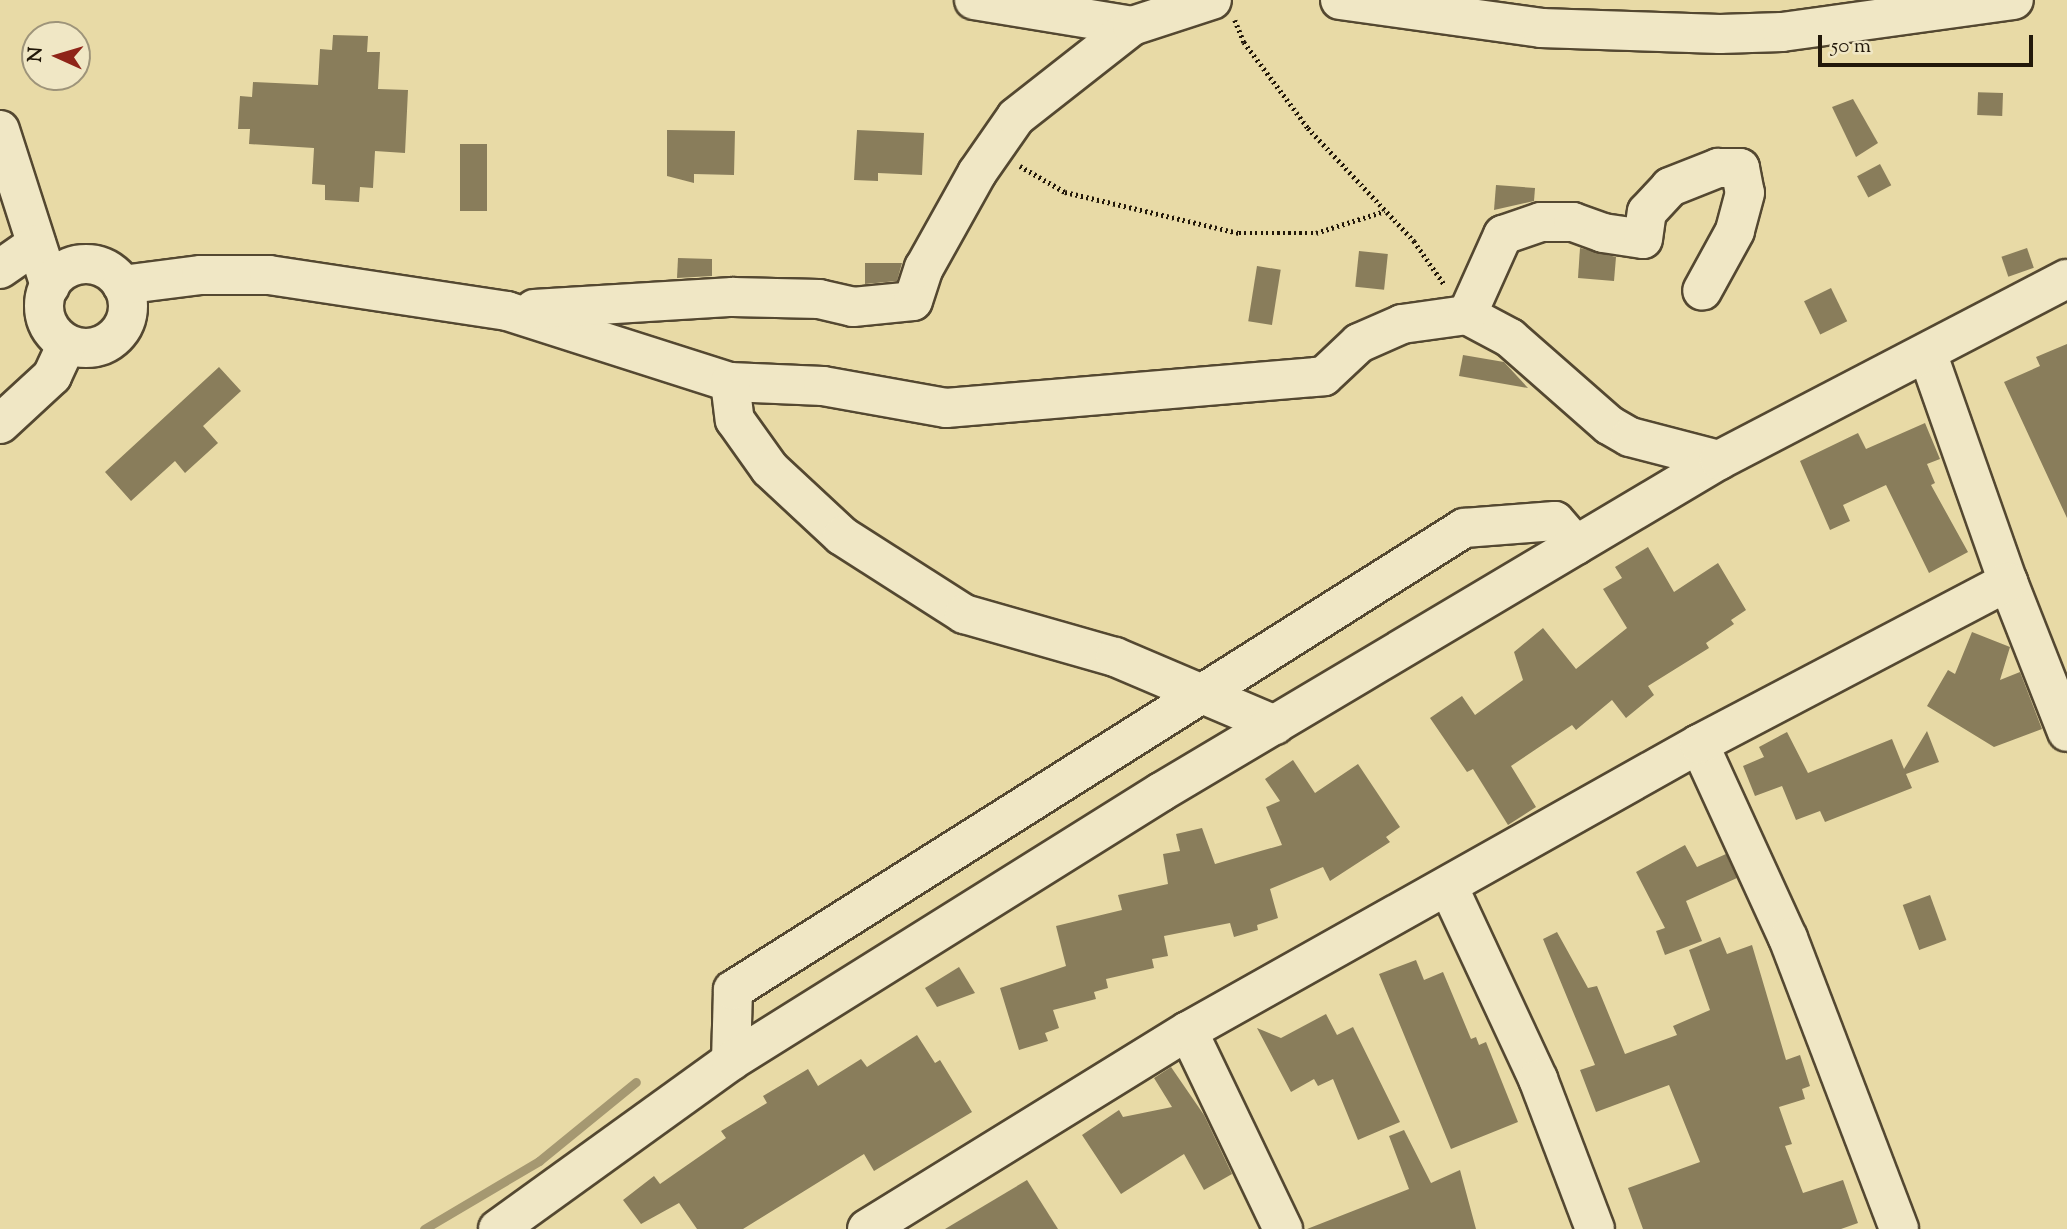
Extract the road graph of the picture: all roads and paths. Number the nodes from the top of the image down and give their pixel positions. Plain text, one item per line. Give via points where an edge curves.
1 (974, 0) edge
2 (1340, 0) edge
3 (2014, 0) edge
4 (1222, 5) edge
5 (1132, 26) junction
6 (0, 130) edge
7 (999, 145) junction
8 (1385, 211) junction
9 (36, 244) junction
10 (0, 269) edge
11 (2067, 279) edge
12 (122, 285) junction
13 (50, 286) junction
14 (1702, 291) dead end
15 (508, 311) junction
16 (1462, 316) junction
17 (66, 344) junction
18 (1928, 355) junction
19 (730, 383) junction
20 (0, 424) edge
21 (1719, 460) junction
22 (1576, 545) junction
23 (2008, 582) junction
24 (1198, 692) junction
25 (1275, 725) junction
26 (2067, 732) edge
27 (1699, 744) junction
28 (1449, 888) junction
29 (1188, 1031) junction
30 (731, 1061) junction
31 (498, 1229) edge
32 (867, 1229) edge
33 (1283, 1229) edge
34 (1595, 1229) edge
35 (1899, 1229) edge

1 - 5 street
2 - 3 street via 1541,28 1720,34 1782,32
4 - 5 street
4 - 8 path via 1308,128
5 - 7 street via 1016,117
6 - 9 street
7 - 8 path via 1024,170 1065,192 1240,233 1316,233
7 - 15 street via 977,173 924,268 913,301 853,307 819,299 733,298
8 - 16 path via 1414,241
9 - 10 street
9 - 13 street
11 - 18 street
12 - 13 street via 107,270 85,264 65,270
12 - 15 street via 201,275 269,275
12 - 17 street via 128,305 117,335 88,349
13 - 17 street via 46,318
14 - 16 street via 1735,231 1745,193 1740,168 1718,168 1670,187 1647,212 1643,239 1603,233 1573,222 1541,222 1503,235
15 - 19 street
16 - 19 street via 1402,324 1359,343 1324,376 946,408 823,386
16 - 21 street via 1510,338 1609,425 1630,437
17 - 20 street via 52,376
18 - 21 street
18 - 23 street
19 - 24 street via 735,420 770,469 842,536 964,614 1115,657
21 - 22 street
22 - 24 street via 1555,521 1464,528
22 - 25 street
23 - 26 street
23 - 27 street
24 - 25 street
24 - 30 street via 733,990
25 - 30 street
27 - 28 street
27 - 35 street via 1788,938
28 - 29 street
28 - 34 street via 1538,1079
29 - 32 street
29 - 33 street
30 - 31 street

